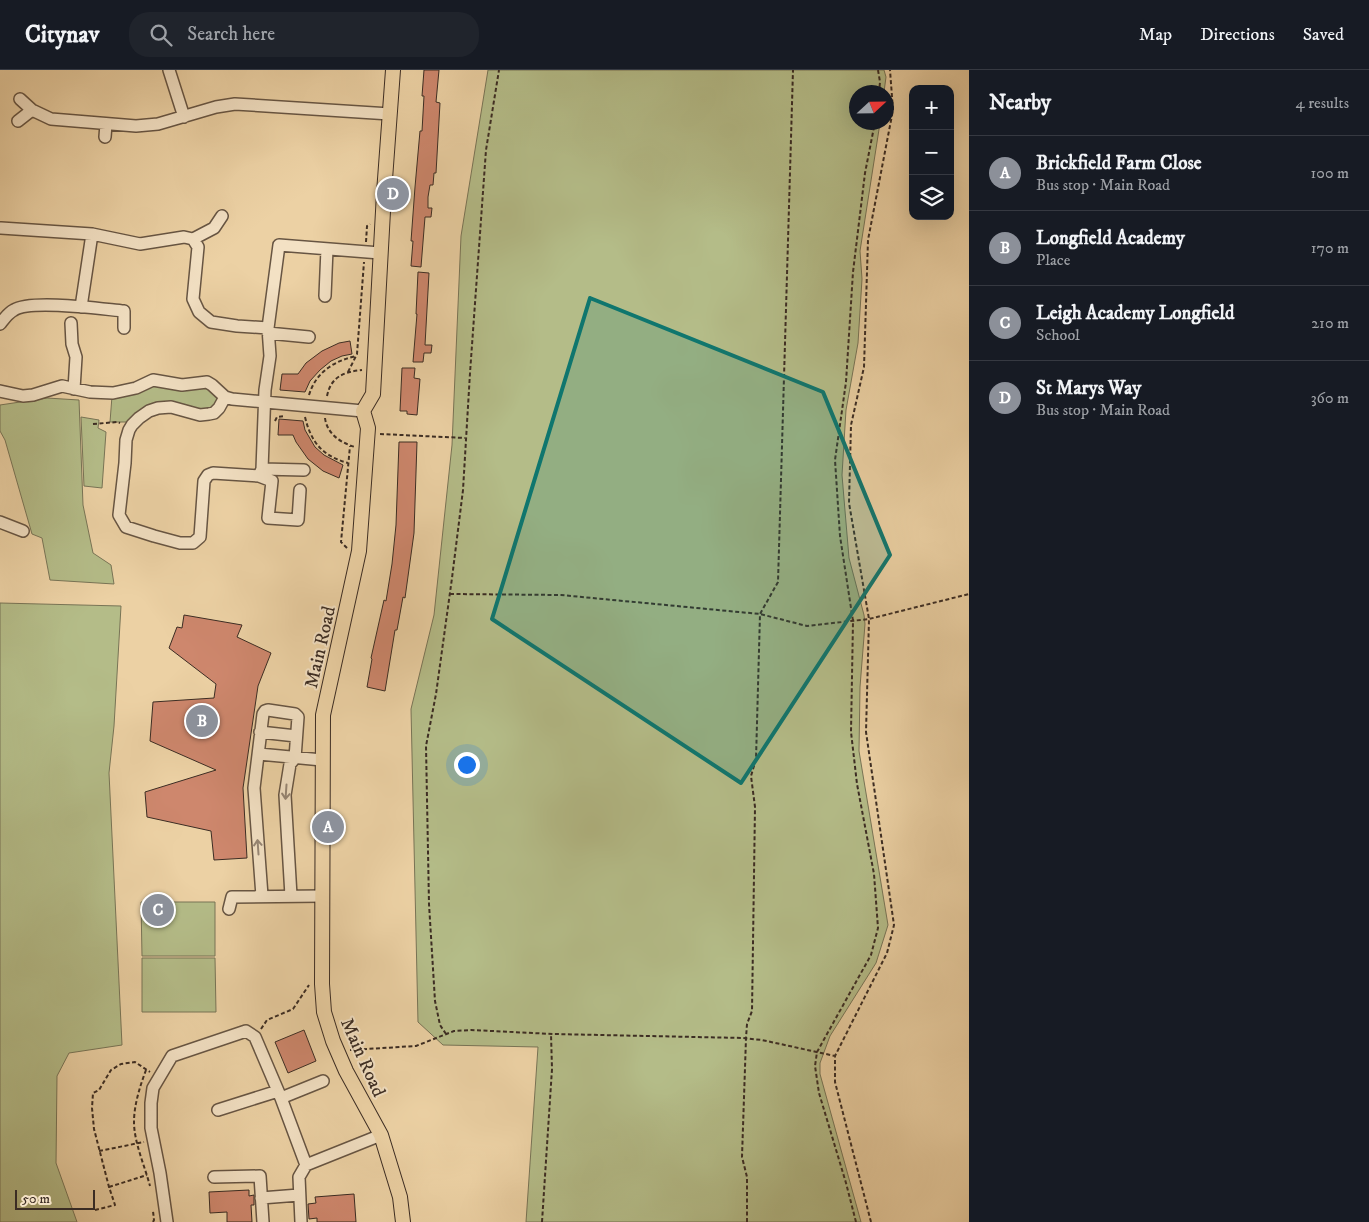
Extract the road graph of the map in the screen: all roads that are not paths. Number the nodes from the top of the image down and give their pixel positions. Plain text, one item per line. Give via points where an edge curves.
1 (169, 70) edge
2 (393, 70) edge
3 (20, 99) dead end
4 (32, 110) junction
5 (390, 114) junction
6 (184, 117) junction
7 (18, 121) dead end
8 (106, 124) junction
9 (105, 137) dead end
10 (222, 216) dead end
11 (0, 227) edge
12 (92, 234) junction
13 (193, 239) junction
14 (327, 248) junction
15 (380, 253) junction
16 (325, 296) dead end
17 (82, 307) junction
18 (71, 323) dead end
19 (0, 324) edge
20 (124, 328) dead end
21 (268, 331) junction
22 (309, 337) dead end
23 (74, 389) junction
24 (0, 391) edge
25 (225, 397) junction
26 (264, 402) junction
27 (363, 411) junction
28 (304, 470) dead end
29 (260, 472) junction
30 (300, 490) dead end
31 (0, 522) edge
32 (23, 531) dead end
33 (260, 732) junction
34 (296, 736) junction
35 (258, 754) junction
36 (295, 758) junction
37 (322, 760) junction
38 (262, 896) junction
39 (291, 896) junction
40 (323, 896) junction
41 (229, 909) dead end
42 (323, 1081) dead end
43 (279, 1094) junction
44 (218, 1110) dead end
45 (381, 1135) junction
46 (306, 1165) junction
47 (214, 1177) dead end
48 (300, 1195) junction
49 (261, 1198) junction
50 (167, 1222) edge
51 (263, 1222) edge
52 (301, 1222) edge
53 (403, 1222) edge

1 - 6 street
2 - 5 main road
3 - 4 street
4 - 7 street
4 - 8 street via 51,119
5 - 6 street via 238,104
5 - 15 main road
6 - 8 street via 151,125
8 - 9 street
10 - 13 street via 214,228
11 - 12 street
12 - 13 street via 140,244 184,237
12 - 17 street
13 - 21 street via 198,247 193,299 200,312 211,322
14 - 15 street
14 - 16 street
14 - 21 street via 279,245
15 - 27 main road via 372,394
17 - 19 street via 29,305 14,309
17 - 20 street via 124,311
18 - 23 street via 76,357
21 - 22 street
21 - 26 street via 270,356
23 - 24 street via 65,386 23,396
23 - 25 street via 113,393 153,380 185,385 205,382
25 - 26 street
25 - 29 street via 211,414 200,415 161,407 146,412 132,425 126,440 119,514 126,527 180,543 193,543 200,537 204,482 208,475
26 - 27 street
26 - 29 street
27 - 37 main road, Main Road via 368,433 360,551 323,715
28 - 29 street
29 - 30 street via 272,481 268,518 298,520
31 - 32 street
33 - 34 street
33 - 34 street via 263,714 268,710 297,715
33 - 35 street
34 - 36 street
35 - 36 street
38 -> 35 street via 254,788
36 - 37 street
36 -> 39 street via 290,764 285,795
37 - 40 main road, Main Road
38 - 39 street
38 - 41 street via 232,897
39 - 40 street
40 - 45 main road, Main Road via 324,1012 346,1071
42 - 43 street
43 - 44 street
43 - 46 street
43 - 50 street via 255,1037 246,1031 172,1056 153,1088 151,1103 151,1128
45 - 46 street
45 - 53 main road, Main Road via 400,1197
46 - 48 street via 299,1176
47 - 49 street via 260,1176
48 - 49 street
48 - 52 street
49 - 51 street

